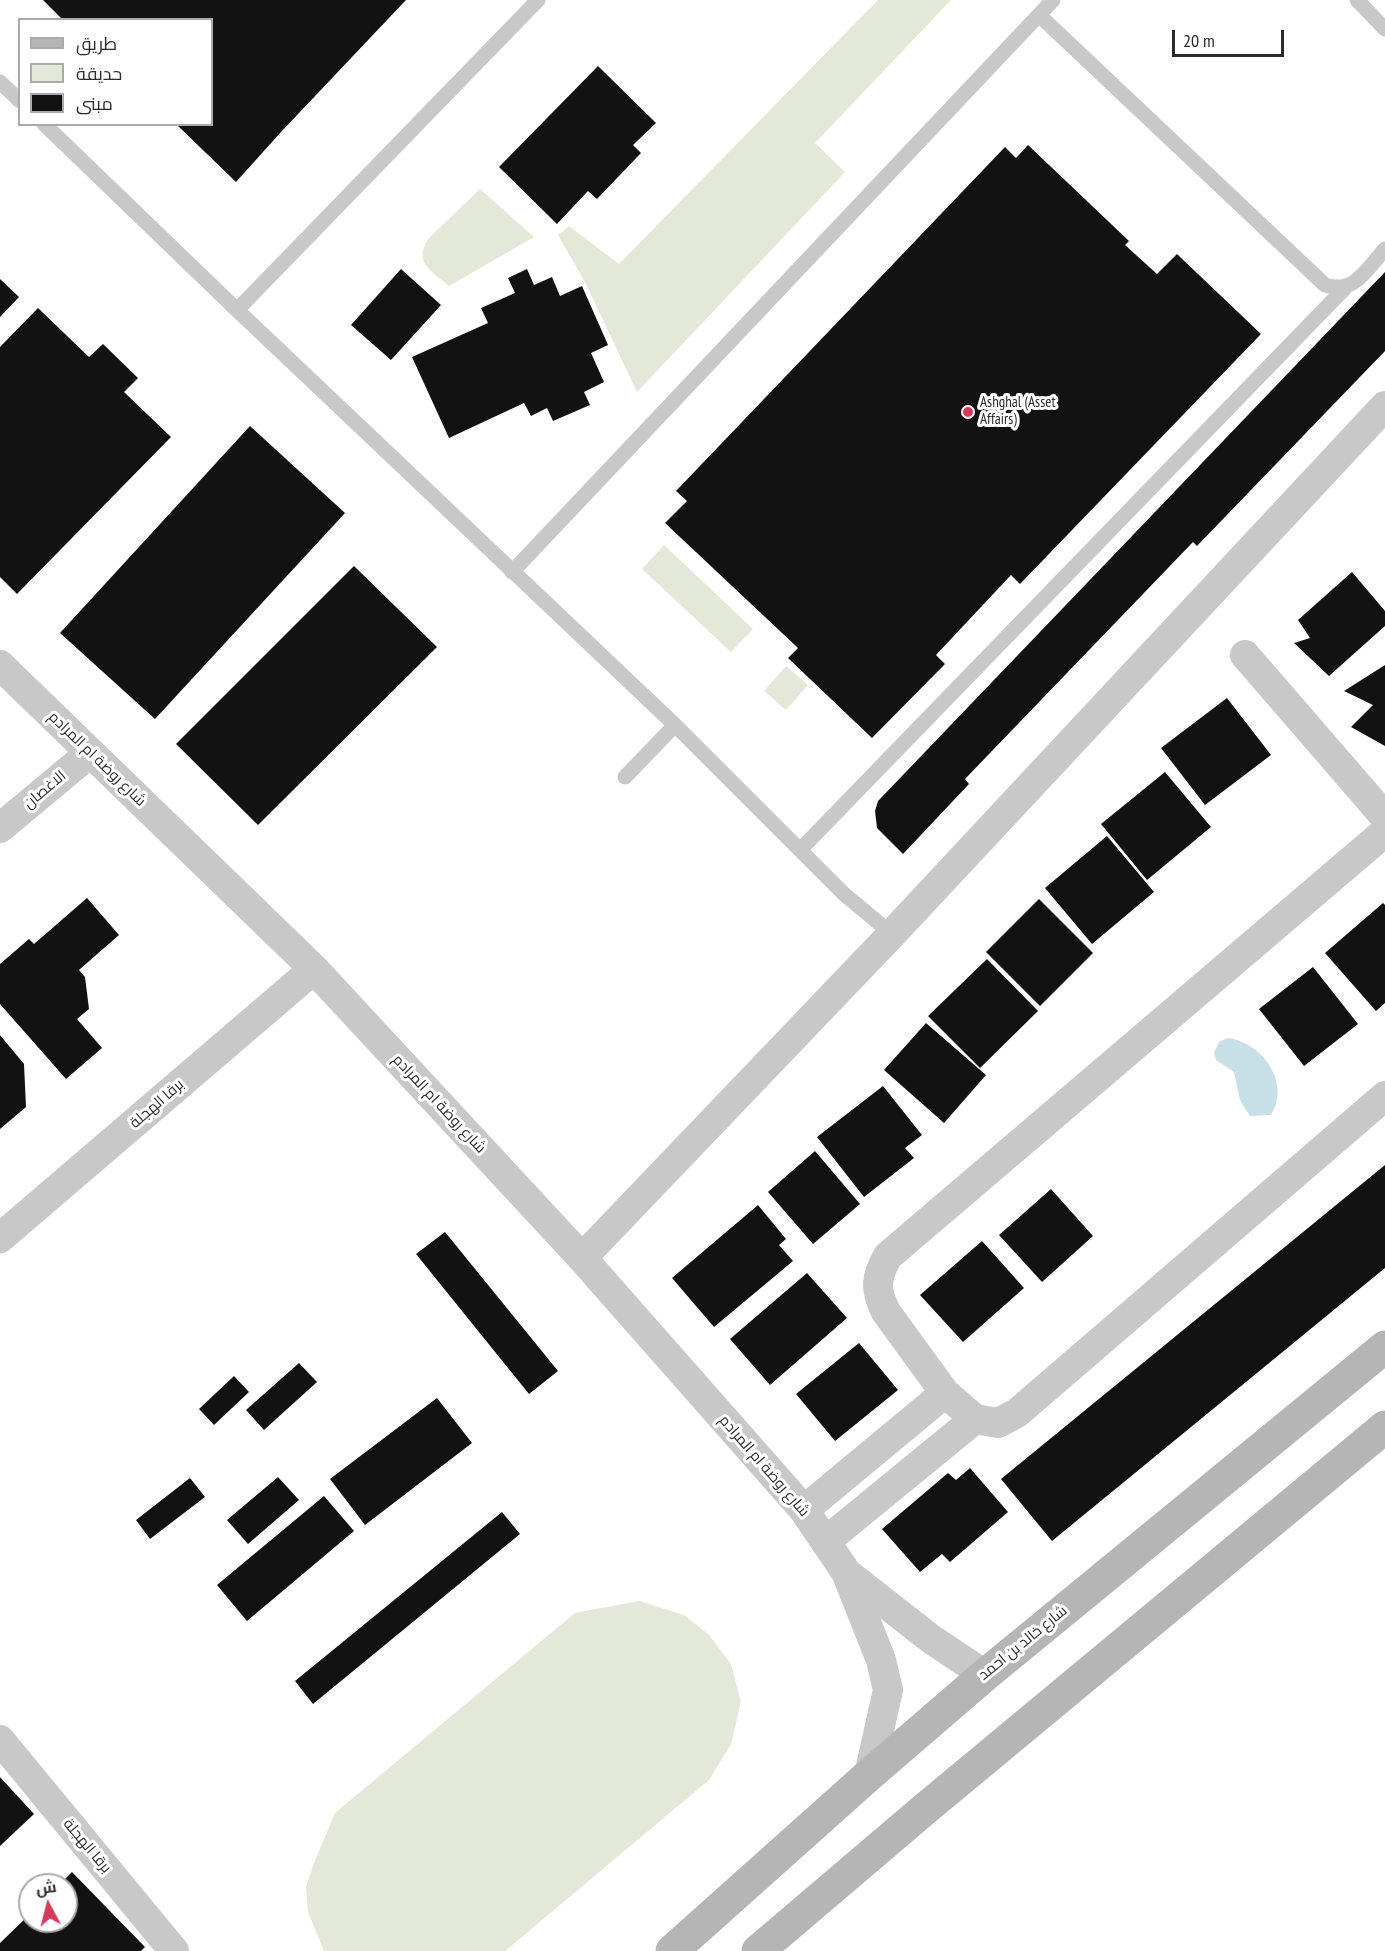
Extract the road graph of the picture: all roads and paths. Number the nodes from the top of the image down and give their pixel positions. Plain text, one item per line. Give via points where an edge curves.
1 (538, 0) edge
2 (1053, 0) edge
3 (1357, 0) edge
4 (1039, 15) junction
5 (1385, 28) edge
6 (0, 82) edge
7 (18, 98) edge
8 (46, 126) edge
9 (1385, 249) edge
10 (1345, 288) junction
11 (237, 310) junction
12 (1385, 406) edge
13 (512, 572) junction
14 (1245, 655) dead end
15 (0, 665) edge
16 (675, 726) junction
17 (90, 753) junction
18 (625, 777) dead end
19 (1385, 817) edge
20 (0, 828) edge
21 (1385, 832) edge
22 (800, 850) junction
23 (892, 934) junction
24 (314, 969) junction
25 (1385, 1096) edge
26 (0, 1238) edge
27 (582, 1258) junction
28 (1385, 1347) edge
29 (945, 1393) junction
30 (975, 1419) junction
31 (1385, 1427) edge
32 (804, 1510) junction
33 (826, 1541) junction
34 (846, 1572) junction
35 (985, 1675) junction
36 (0, 1740) edge
37 (869, 1774) junction
38 (174, 1951) edge
39 (672, 1951) edge
40 (758, 1951) edge

1 - 11 lane
2 - 4 lane
3 - 5 lane
4 - 10 lane via 1324,285
4 - 13 lane
6 - 7 lane
8 - 11 lane
9 - 10 lane
10 - 22 lane
11 - 13 lane
12 - 23 street
13 - 16 lane
14 - 19 street
15 - 17 street, شارع روضة ام المرادم
16 - 18 lane
16 - 22 lane
17 - 20 street, الاغصان
17 - 24 street, شارع روضة ام المرادم
21 - 29 street via 888,1256 880,1269 879,1299
22 - 23 lane
23 - 27 street
24 - 26 street, برقا الهجلة
24 - 27 street, شارع روضة ام المرادم
25 - 30 street via 1017,1413 998,1423
27 - 32 street, شارع روضة ام المرادم
28 - 35 main road, شارع خالد بن احمد
29 - 30 street
29 - 32 street
30 - 33 street
31 - 40 main road
32 - 33 street, شارع روضة ام المرادم
33 - 34 street, شارع روضة ام المرادم
34 - 35 street, شارع روضة ام المرادم via 931,1639
34 - 37 street, شارع روضة ام المرادم via 881,1660 888,1690
35 - 37 main road, شارع خالد بن احمد
36 - 38 street, برقا الهجلة
37 - 39 main road, شارع خالد بن احمد

